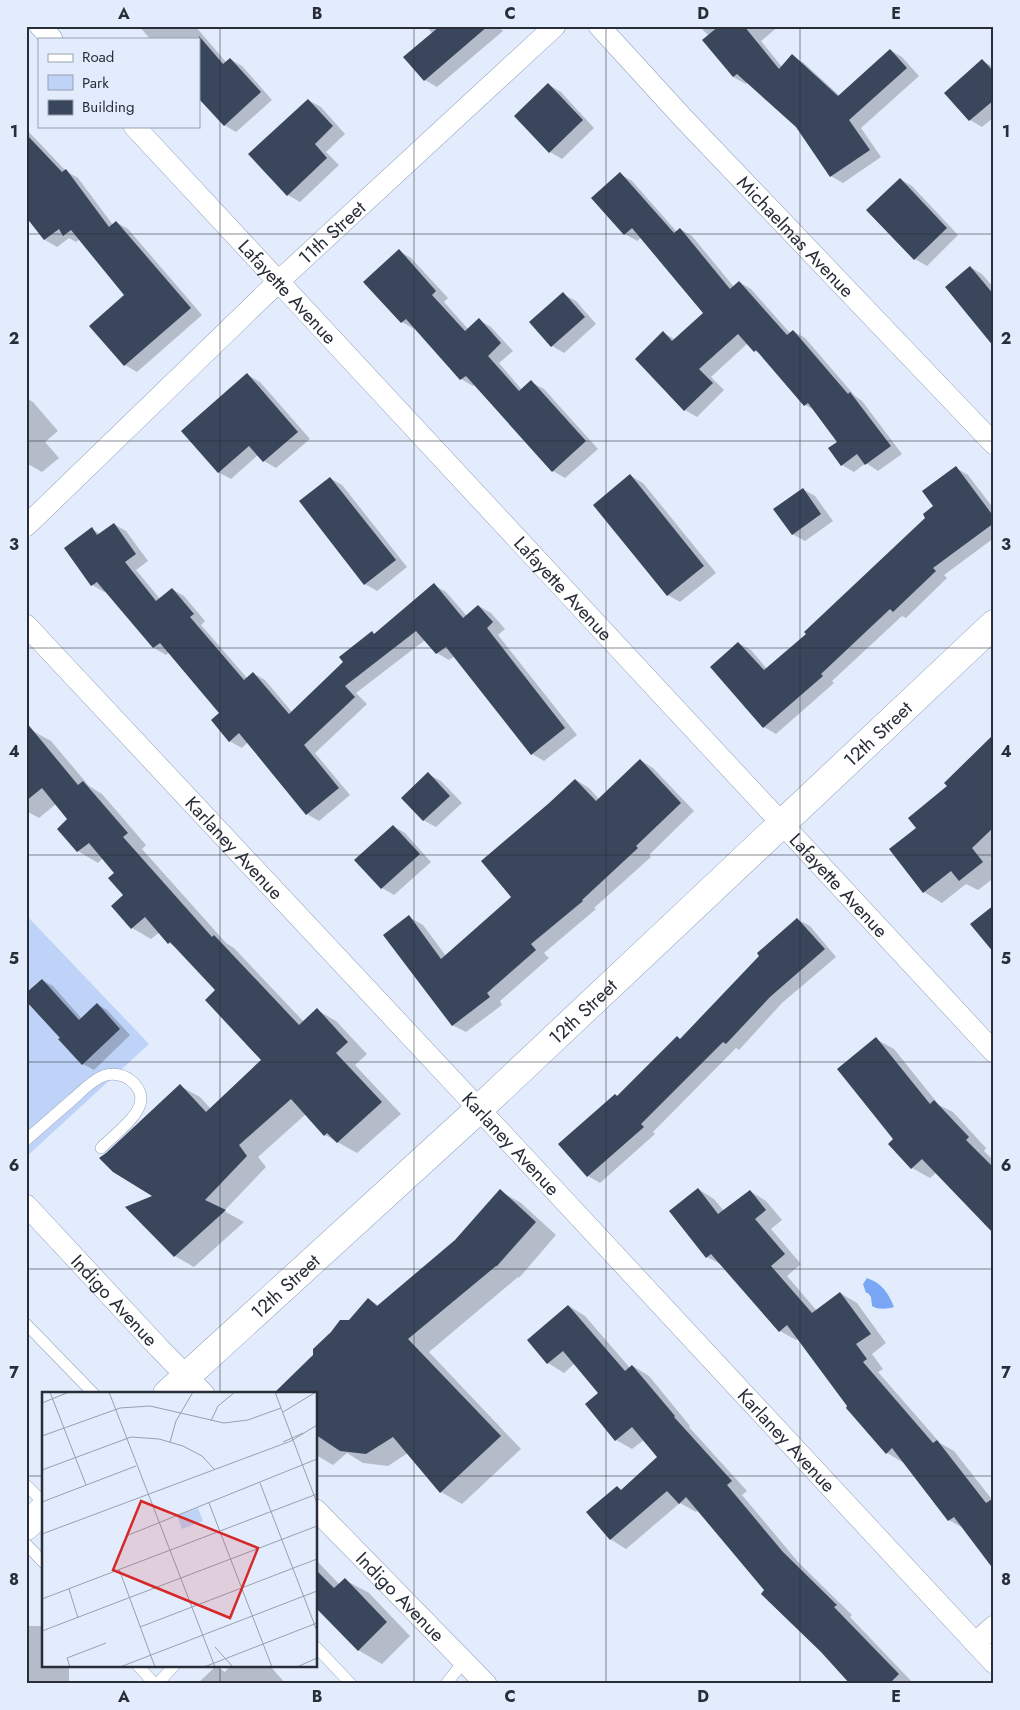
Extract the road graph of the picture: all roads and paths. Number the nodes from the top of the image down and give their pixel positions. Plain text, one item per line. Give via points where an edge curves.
1 (40, 26) edge
2 (555, 26) edge
3 (599, 26) edge
4 (51, 38) edge
5 (136, 128) edge
6 (279, 281) junction
7 (994, 444) edge
8 (26, 526) edge
9 (994, 624) edge
10 (26, 625) edge
11 (782, 824) junction
12 (994, 1052) edge
13 (479, 1109) junction
14 (26, 1140) edge
15 (101, 1148) dead end
16 (26, 1205) edge
17 (26, 1324) edge
18 (186, 1388) edge
19 (92, 1392) edge
20 (26, 1485) edge
21 (42, 1501) edge
22 (42, 1511) edge
23 (318, 1512) edge
24 (26, 1526) edge
25 (26, 1544) edge
26 (42, 1561) edge
27 (994, 1626) edge
28 (975, 1643) junction
29 (318, 1649) edge
30 (464, 1662) junction
31 (994, 1663) edge
32 (140, 1668) edge
33 (172, 1668) edge
34 (156, 1684) edge
35 (351, 1684) edge
36 (446, 1684) edge
37 (486, 1684) edge

1 - 4 street
2 - 6 street, 11th Street
3 - 7 street, Michaelmas Avenue
5 - 6 street, Lafayette Avenue
6 - 8 street, 11th Street
6 - 11 street, Lafayette Avenue
9 - 11 main road, 12th Street
10 - 13 street, Karlaney Avenue
11 - 12 street, Lafayette Avenue
11 - 13 main road, 12th Street
13 - 18 main road, 12th Street
13 - 28 street, Karlaney Avenue
14 - 15 lane via 94,1081 109,1074 120,1075 135,1086 140,1106 128,1124
16 - 18 street, Indigo Avenue
17 - 19 lane
20 - 21 lane
22 - 24 main road
23 - 30 street, Indigo Avenue
25 - 26 lane
27 - 28 street
28 - 31 street, Karlaney Avenue
29 - 35 lane
30 - 36 lane
30 - 37 street, Indigo Avenue
32 - 34 lane
33 - 34 lane

